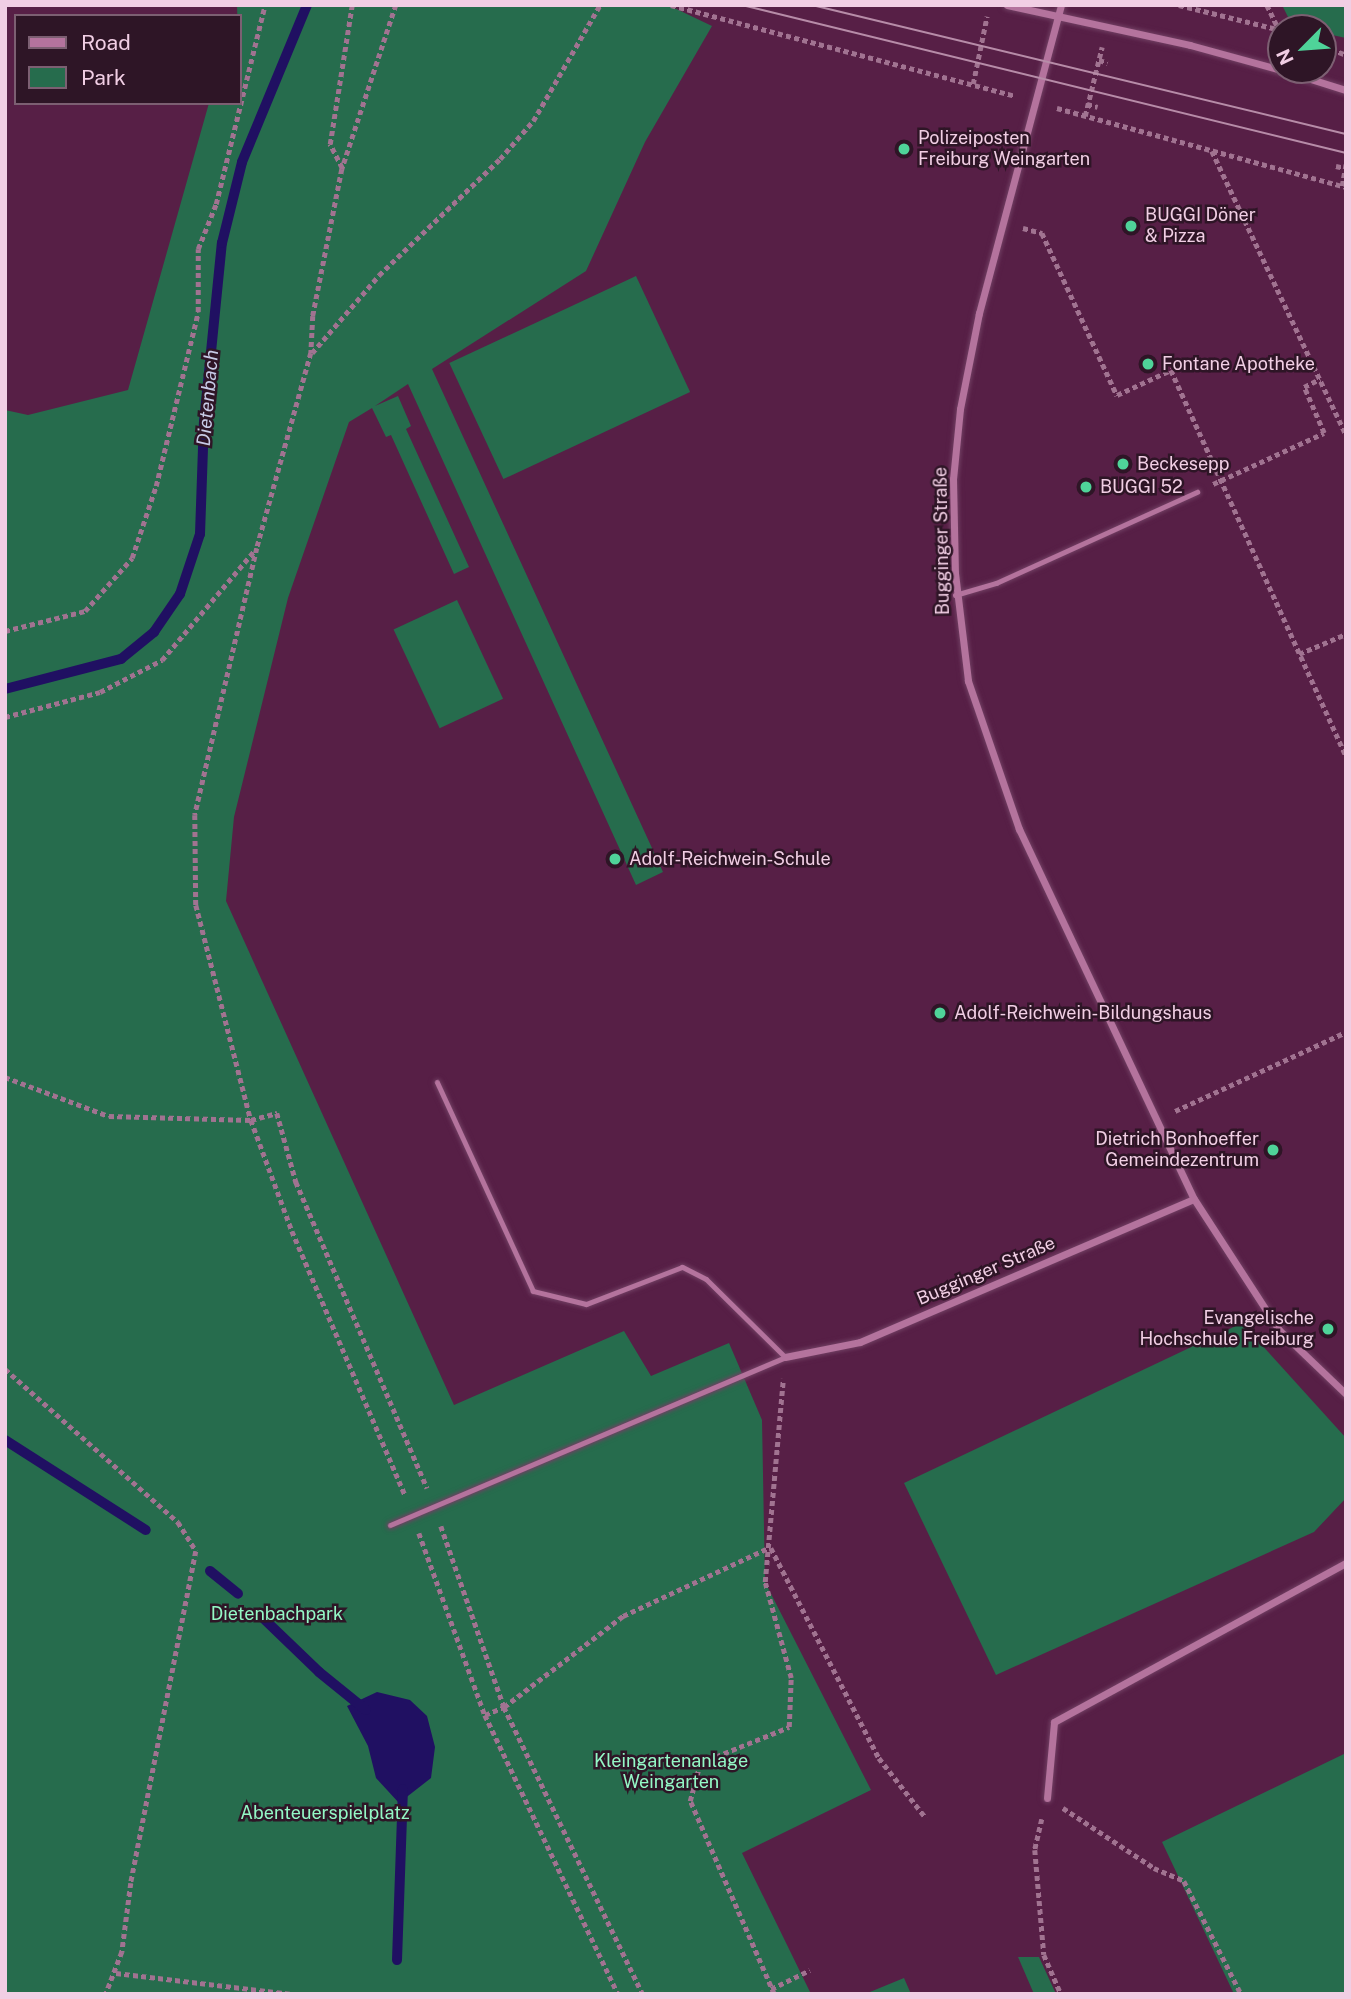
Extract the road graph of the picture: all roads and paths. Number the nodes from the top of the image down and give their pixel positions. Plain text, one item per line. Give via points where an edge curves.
1 (265, 5) edge
2 (352, 5) edge
3 (396, 5) edge
4 (600, 5) edge
5 (671, 5) edge
6 (990, 5) edge
7 (1007, 5) edge
8 (1061, 5) edge
9 (1179, 5) edge
10 (1059, 14) junction
11 (1107, 26) junction
12 (1267, 26) edge
13 (1099, 60) junction
14 (1108, 63) dead end
15 (1267, 66) edge
16 (973, 84) junction
17 (1326, 84) edge
18 (1346, 90) edge
19 (242, 98) edge
20 (1032, 100) junction
21 (1087, 104) junction
22 (240, 105) edge
23 (1098, 107) dead end
24 (1085, 116) junction
25 (1212, 150) junction
26 (1336, 166) dead end
27 (1345, 166) edge
28 (342, 169) junction
29 (1344, 187) edge
30 (1002, 222) junction
31 (311, 353) junction
32 (1320, 379) junction
33 (1346, 435) edge
34 (1222, 480) junction
35 (1197, 492) joint
36 (257, 548) junction
37 (955, 595) junction
38 (5, 631) edge
39 (1346, 634) edge
40 (1299, 654) junction
41 (5, 718) edge
42 (1346, 756) edge
43 (1346, 1032) edge
44 (5, 1077) edge
45 (437, 1082) dead end
46 (1159, 1119) junction
47 (251, 1120) junction
48 (1194, 1199) junction
49 (785, 1357) junction
50 (5, 1369) edge
51 (1346, 1394) edge
52 (435, 1508) junction
53 (413, 1518) junction
54 (390, 1525) dead end
55 (770, 1547) junction
56 (1346, 1563) edge
57 (504, 1707) junction
58 (485, 1715) junction
59 (1047, 1798) junction
60 (926, 1818) dead end
61 (810, 1970) dead end
62 (116, 1973) junction
63 (773, 1991) edge
64 (106, 1994) edge
65 (292, 1994) edge
66 (618, 1994) edge
67 (643, 1994) edge
68 (1062, 1994) edge
69 (1241, 1994) edge

1 - 19 path
2 - 28 path via 330,145
3 - 28 path
4 - 31 path via 533,121 500,159 379,275
5 - 16 path
6 - 16 path
7 - 10 street
8 - 10 street, Bugginger Straße
9 - 12 path
10 - 11 street
10 - 20 street, Bugginger Straße
11 - 13 path
11 - 15 street
13 - 14 path
13 - 21 path
16 - 20 path
17 - 18 street
20 - 24 path
20 - 30 street, Bugginger Straße
21 - 23 path
21 - 24 path
22 - 38 path via 216,204 198,249 198,312 156,486 132,558 85,611
24 - 25 path
25 - 29 path
25 - 32 path
26 - 27 path
27 - 29 path
28 - 31 path via 313,316
30 - 34 path via 1042,233 1117,395 1171,370
30 - 37 street, Bugginger Straße via 960,409 953,479
31 - 36 path
32 - 33 path
32 - 34 path via 1304,387 1324,433
34 - 35 path
34 - 40 path
35 - 37 lane via 996,583
36 - 41 path via 162,660 100,692
36 - 47 path via 195,815 196,905
37 - 46 street, Bugginger Straße via 968,681 1019,829
39 - 40 path
40 - 42 path
43 - 46 path
44 - 47 path via 109,1116
45 - 49 lane via 533,1290 586,1304 682,1267 706,1279
46 - 48 street, Bugginger Straße
47 - 52 path via 277,1112 296,1182
47 - 53 path via 292,1231
48 - 49 street, Bugginger Straße via 860,1342
48 - 51 street, Bugginger Straße via 1279,1330
49 - 52 lane
49 - 55 path
50 - 62 path via 178,1522 196,1551
52 - 53 lane
52 - 57 path
53 - 54 lane
53 - 58 path
55 - 57 path via 622,1616
55 - 60 path via 880,1758
55 - 63 path via 765,1582 791,1678 789,1727 700,1763 690,1801
56 - 59 street via 1054,1721
57 - 58 path
57 - 67 path
58 - 66 path
59 - 68 path via 1035,1850 1044,1955
59 - 69 path via 1154,1868 1184,1881
61 - 63 path
62 - 64 path
62 - 65 path

